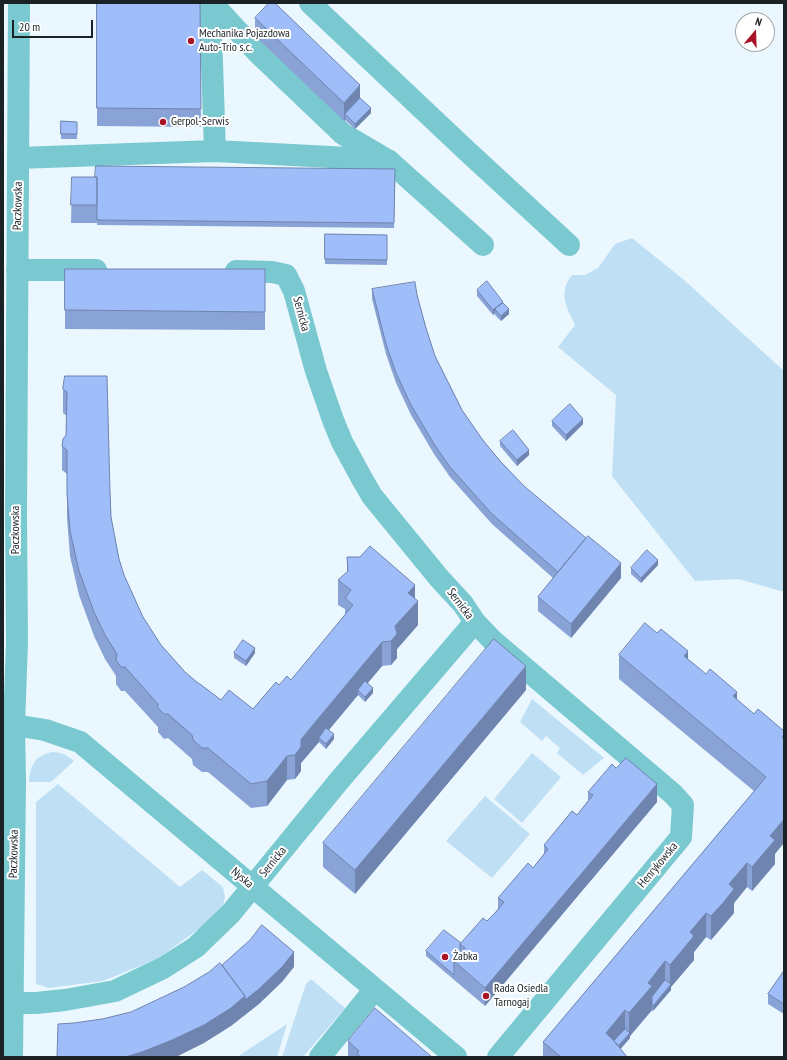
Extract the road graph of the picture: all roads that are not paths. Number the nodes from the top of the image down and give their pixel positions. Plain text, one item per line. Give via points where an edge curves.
1 (19, 3) edge
2 (211, 3) edge
3 (310, 3) edge
4 (11, 31) edge
5 (215, 151) junction
6 (18, 158) junction
7 (388, 160) junction
8 (483, 245) dead end
9 (569, 245) dead end
10 (117, 269) edge
11 (17, 270) junction
12 (220, 270) edge
13 (475, 622) junction
14 (14, 725) junction
15 (252, 888) junction
16 (375, 990) junction
17 (12, 1003) junction
18 (12, 1057) edge
19 (320, 1057) edge
20 (456, 1057) edge
21 (498, 1057) edge

1 - 4 street, Paczkowska
2 - 5 street
2 - 7 street via 258,53 343,134
3 - 9 street
4 - 6 street, Paczkowska
5 - 6 street
5 - 7 street
6 - 11 street, Paczkowska
7 - 8 street
10 - 11 street
11 - 14 street, Paczkowska via 17,643
12 - 13 street, Sernicka via 272,272 286,275 292,283 316,371 333,420 358,472 372,496
13 - 15 street, Sernicka via 338,782
13 - 21 street, Henrykowska via 493,641 683,805 681,837
14 - 15 street, Nyska via 45,730 80,742
14 - 17 street, Paczkowska
15 - 16 street, Nyska
15 - 17 street, Sernicka via 208,937 162,968 115,990 65,1000
16 - 19 street
16 - 20 street, Nyska
17 - 18 street, Paczkowska

